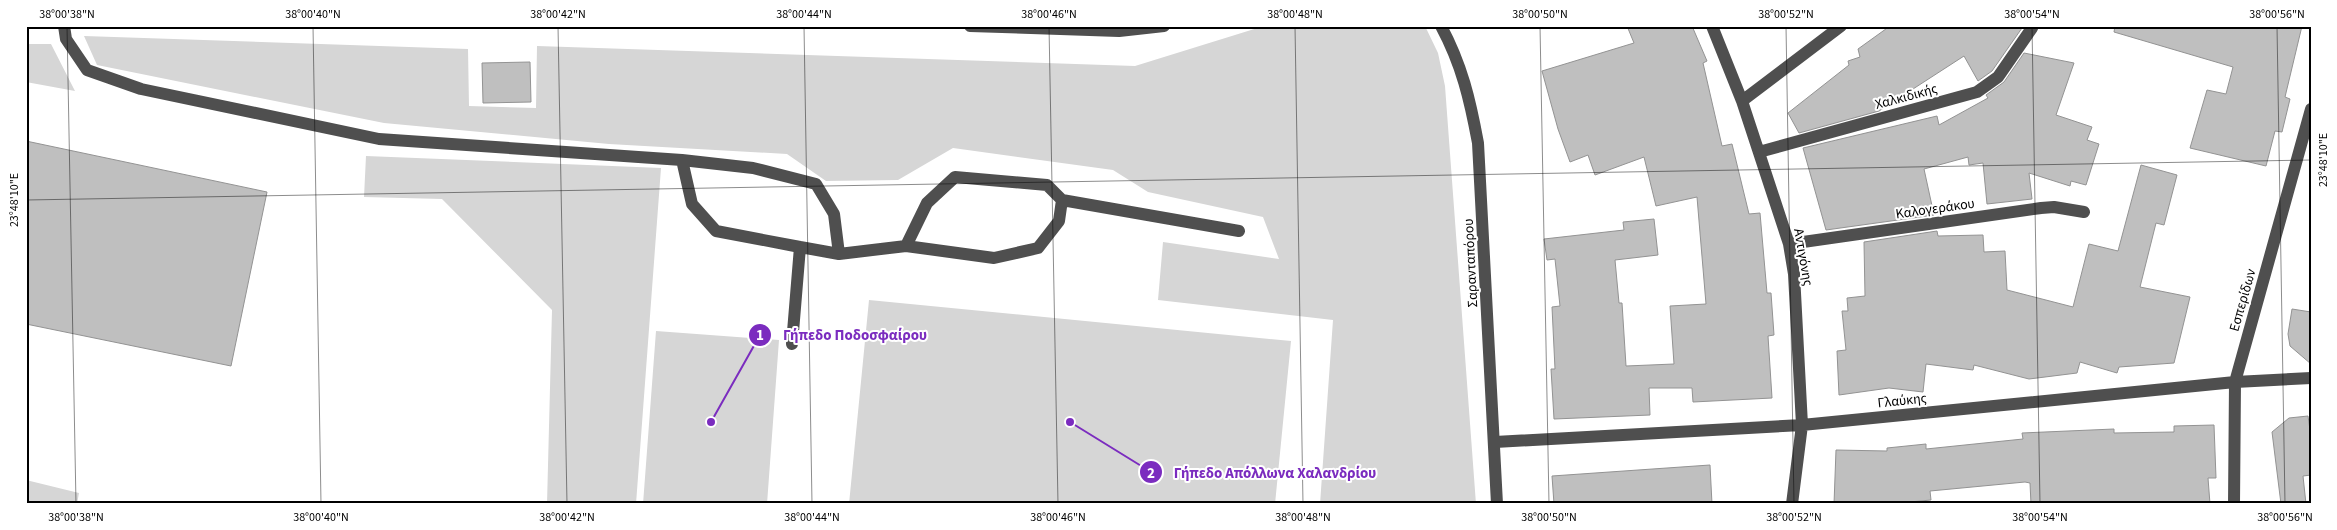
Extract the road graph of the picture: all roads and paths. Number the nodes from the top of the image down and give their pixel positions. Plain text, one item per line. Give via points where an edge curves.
1 (64, 26) edge
2 (970, 26) edge
3 (1164, 26) edge
4 (1441, 26) edge
5 (1712, 26) edge
6 (1841, 26) edge
7 (2030, 26) edge
8 (1742, 101) junction
9 (2311, 109) edge
10 (1759, 152) junction
11 (682, 160) junction
12 (1062, 200) junction
13 (2084, 212) dead end
14 (1239, 231) dead end
15 (1789, 244) junction
16 (906, 246) junction
17 (800, 247) junction
18 (839, 254) junction
19 (792, 344) dead end
20 (2311, 378) edge
21 (2235, 382) junction
22 (1802, 425) junction
23 (1495, 442) junction
24 (1498, 504) edge
25 (1792, 504) edge
26 (2234, 504) edge

1 - 11 street via 66,39 87,70 141,89 379,139
2 - 3 street via 1119,31
4 - 23 street, Σαρανταπόρου via 1469,93 1478,143
5 - 8 street, Αντιγόνης
6 - 8 street
7 - 10 street, Χαλκιδικής via 2032,28 1998,77 1977,92
8 - 10 street, Αντιγόνης
9 - 21 street, Εσπερίδων
10 - 15 street, Αντιγόνης
11 - 17 street via 692,204 716,231
11 - 18 street via 753,168 816,184 834,214
12 - 14 street
12 - 16 street via 1059,222 1038,248 994,258
12 - 16 street via 1047,185 955,177 927,203
13 - 15 street, Καλογεράκου via 2041,208
15 - 22 street, Αντιγόνης via 1794,274
16 - 18 street
17 - 18 street
17 - 19 street
20 - 21 street, Γλαύκης
21 - 22 street, Γλαύκης
21 - 26 street, Εσπερίδων
22 - 23 street, Γλαύκης
22 - 25 street, Αντιγόνης
23 - 24 street, Σαρανταπόρου

